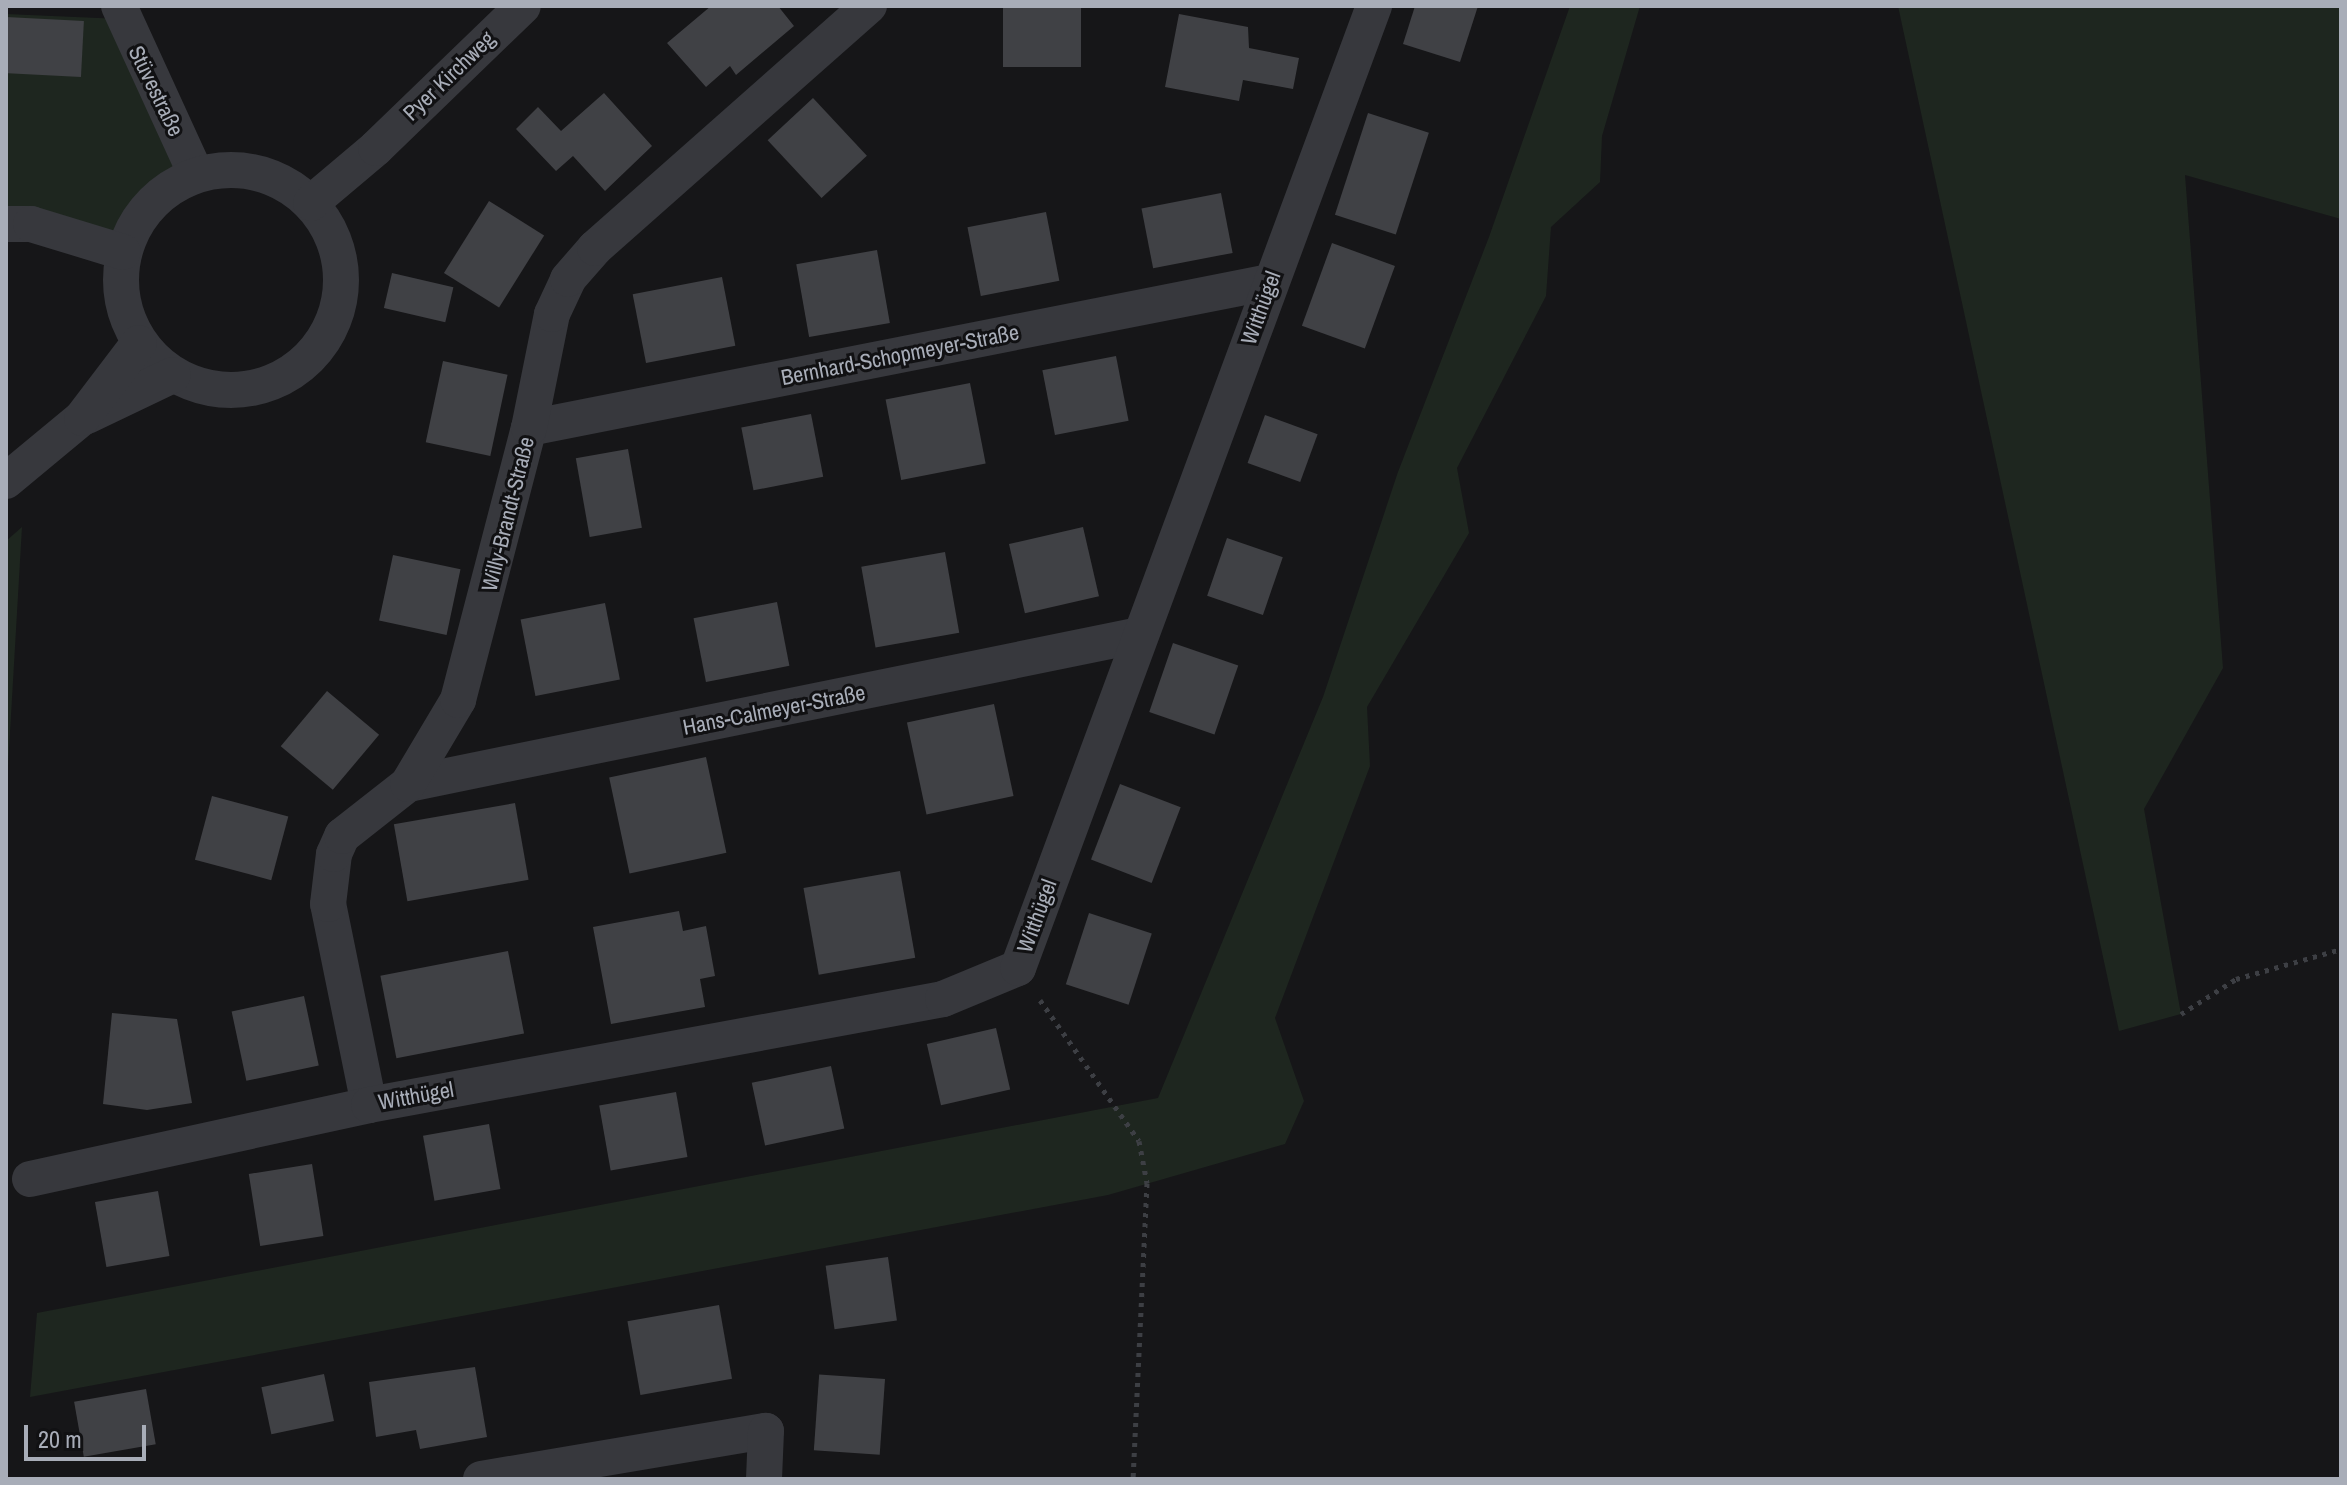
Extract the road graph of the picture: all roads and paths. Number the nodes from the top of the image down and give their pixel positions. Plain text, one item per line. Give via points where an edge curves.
1 (119, 6) edge
2 (523, 6) edge
3 (869, 6) edge
4 (1374, 6) edge
5 (196, 174) junction
6 (321, 217) junction
7 (6, 224) edge
8 (123, 252) junction
9 (1270, 282) junction
10 (139, 343) junction
11 (173, 375) junction
12 (82, 418) junction
13 (529, 428) junction
14 (6, 481) edge
15 (1140, 635) junction
16 (408, 784) junction
17 (2341, 949) edge
18 (1018, 968) junction
19 (2181, 1014) dead end
20 (369, 1105) junction
21 (30, 1179) dead end
22 (481, 1479) edge
23 (764, 1479) edge
24 (1133, 1479) edge

1 - 5 street, Stüvestraße
2 - 6 street, Pyer Kirchweg via 376,148
3 - 13 street, Willy-Brandt-Straße via 595,248 568,279 552,314
4 - 9 street, Witthügel
5 - 6 street via 237,169 277,179
5 - 8 street via 165,190 144,210
6 - 11 street via 341,270 338,308 323,343 295,371 251,390 210,390
7 - 8 street via 31,224
8 - 10 street via 121,299
9 - 13 street, Bernhard-Schopmeyer-Straße
9 - 15 street, Witthügel
10 - 11 street
10 - 12 street
11 - 12 street
12 - 14 street
13 - 16 street, Willy-Brandt-Straße via 470,666 437,741
15 - 16 street, Hans-Calmeyer-Straße
15 - 18 street, Witthügel
16 - 20 street, Willy-Brandt-Straße via 342,836 330,880 328,904
17 - 19 path via 2236,979
18 - 20 street, Witthügel via 943,999
18 - 24 path via 1139,1141 1147,1183
20 - 21 street, Witthügel
22 - 23 street via 766,1431

